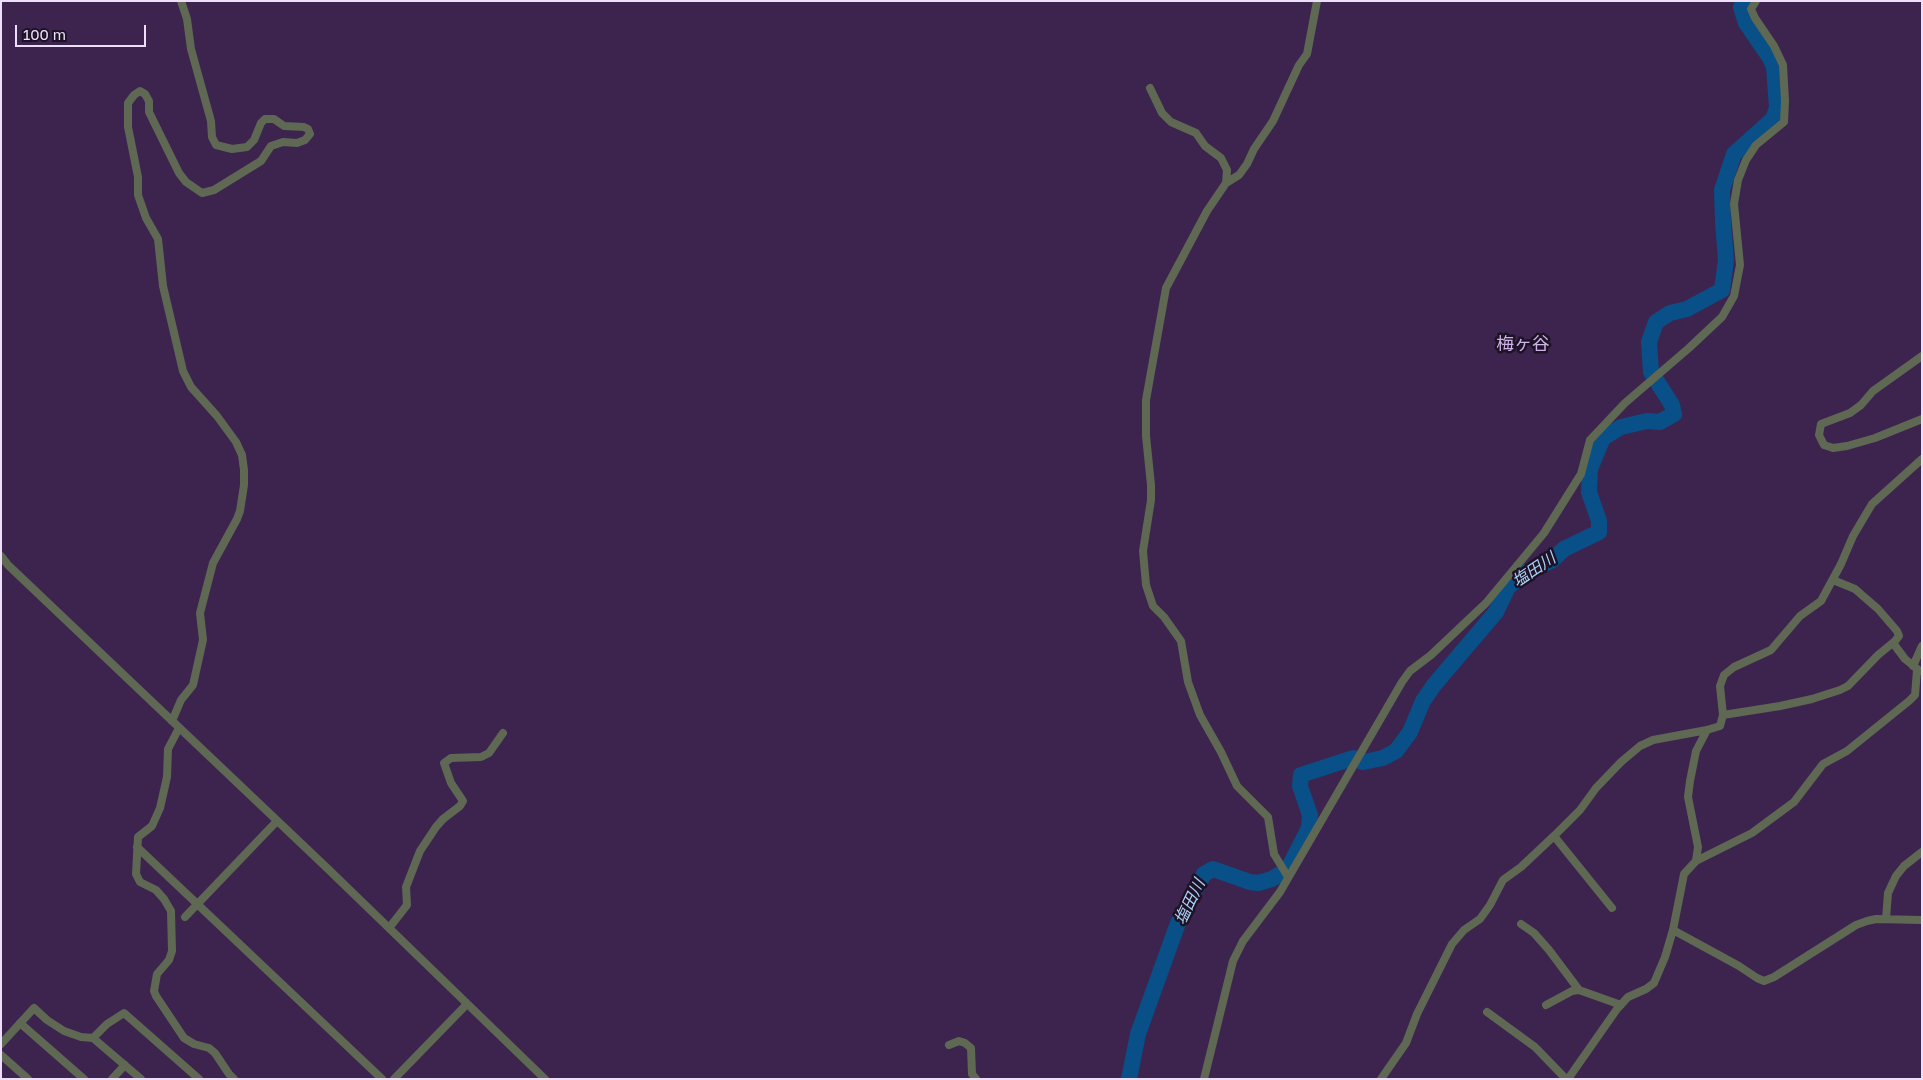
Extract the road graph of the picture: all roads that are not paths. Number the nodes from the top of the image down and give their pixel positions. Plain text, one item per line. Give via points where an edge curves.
1 (182, 1) edge
2 (1317, 1) edge
3 (1756, 1) edge
4 (1150, 88) dead end
5 (1226, 183) junction
6 (1922, 356) edge
7 (1922, 419) edge
8 (1922, 459) edge
9 (1, 556) edge
10 (1833, 580) junction
11 (1893, 643) junction
12 (1922, 646) edge
13 (1917, 669) edge
14 (1723, 715) junction
15 (172, 721) junction
16 (179, 728) junction
17 (1707, 730) junction
18 (503, 734) dead end
19 (277, 821) junction
20 (1554, 836) junction
21 (137, 847) junction
22 (1922, 852) edge
23 (1696, 861) junction
24 (1288, 877) junction
25 (197, 904) junction
26 (1612, 908) dead end
27 (185, 917) dead end
28 (1886, 919) junction
29 (1922, 920) edge
30 (1521, 924) dead end
31 (388, 928) junction
32 (1673, 930) junction
33 (1578, 990) junction
34 (467, 1004) junction
35 (1546, 1005) dead end
36 (1620, 1005) junction
37 (1487, 1012) dead end
38 (20, 1023) junction
39 (93, 1038) junction
40 (1, 1044) edge
41 (949, 1045) dead end
42 (1, 1055) edge
43 (125, 1065) junction
44 (28, 1079) edge
45 (84, 1079) edge
46 (112, 1079) edge
47 (141, 1079) edge
48 (199, 1079) edge
49 (234, 1079) edge
50 (382, 1079) edge
51 (394, 1079) edge
52 (545, 1079) edge
53 (976, 1079) edge
54 (1204, 1079) edge
55 (1381, 1079) edge
56 (1567, 1079) edge

1 - 15 street via 216,145 232,149 247,147 265,119 274,119 284,126 304,127 310,134 297,143 283,142 271,146 261,161 214,190 202,193 179,173 149,112 145,94 140,92 128,102 128,126 138,177 138,195 158,239 163,286 183,371 191,387 236,442 244,470 238,519 213,563 200,613 203,640 193,685 181,700
2 - 5 street via 1307,54 1247,164 1239,175
3 - 24 street via 1751,9 1783,65 1784,122 1756,145 1738,180 1734,204 1740,265 1734,296 1722,317 1625,403 1590,440 1580,474 1544,532 1486,603 1432,655 1410,671
4 - 5 street via 1162,113 1171,122 1196,132 1205,146 1221,158 1227,170
5 - 24 street via 1206,211 1166,288 1146,400 1151,500 1143,551 1146,585 1153,606 1181,641 1188,682 1200,715 1237,786 1268,817 1274,854
6 - 7 street via 1873,391 1850,414 1821,424 1819,435 1824,446 1847,446
8 - 10 street via 1872,504
9 - 15 street
10 - 11 street via 1854,590 1878,609 1897,631 1899,636
10 - 14 street via 1821,601 1800,616 1771,650 1724,675 1720,686
11 - 13 street
11 - 14 street via 1840,690 1780,706
12 - 13 street
13 - 23 street via 1914,695 1910,701 1848,751 1823,764 1794,802 1752,834
14 - 17 street via 1720,726
15 - 16 street
16 - 19 street
16 - 21 street via 168,749 167,777 160,808 152,826 138,837
17 - 20 street via 1653,740 1640,746 1608,775
17 - 23 street via 1696,752 1688,797 1698,847
18 - 31 street via 489,753 481,757 451,758 444,762 451,783 463,801 436,827 420,852 406,887 407,905
19 - 25 street
19 - 31 street
20 - 26 street
20 - 55 street via 1503,880 1480,919 1452,944 1406,1043
21 - 25 street
21 - 49 street via 136,874 140,882 156,890 171,911 172,951 157,974 156,996 184,1038 209,1048
22 - 28 street via 1896,876 1888,894
23 - 32 street via 1684,874
24 - 54 street via 1233,961
25 - 27 street
25 - 50 street
28 - 29 street
28 - 32 street via 1856,925 1764,981
30 - 33 street via 1549,950
31 - 34 street
32 - 36 street via 1666,957 1654,983
33 - 35 street
33 - 36 street
34 - 51 street
34 - 52 street
36 - 56 street
37 - 56 street via 1535,1047
38 - 39 street via 34,1008 64,1031
38 - 40 street
38 - 45 street
39 - 43 street
39 - 48 street via 124,1013
41 - 53 street via 958,1041 972,1048 972,1074
42 - 44 street
43 - 46 street
43 - 47 street

